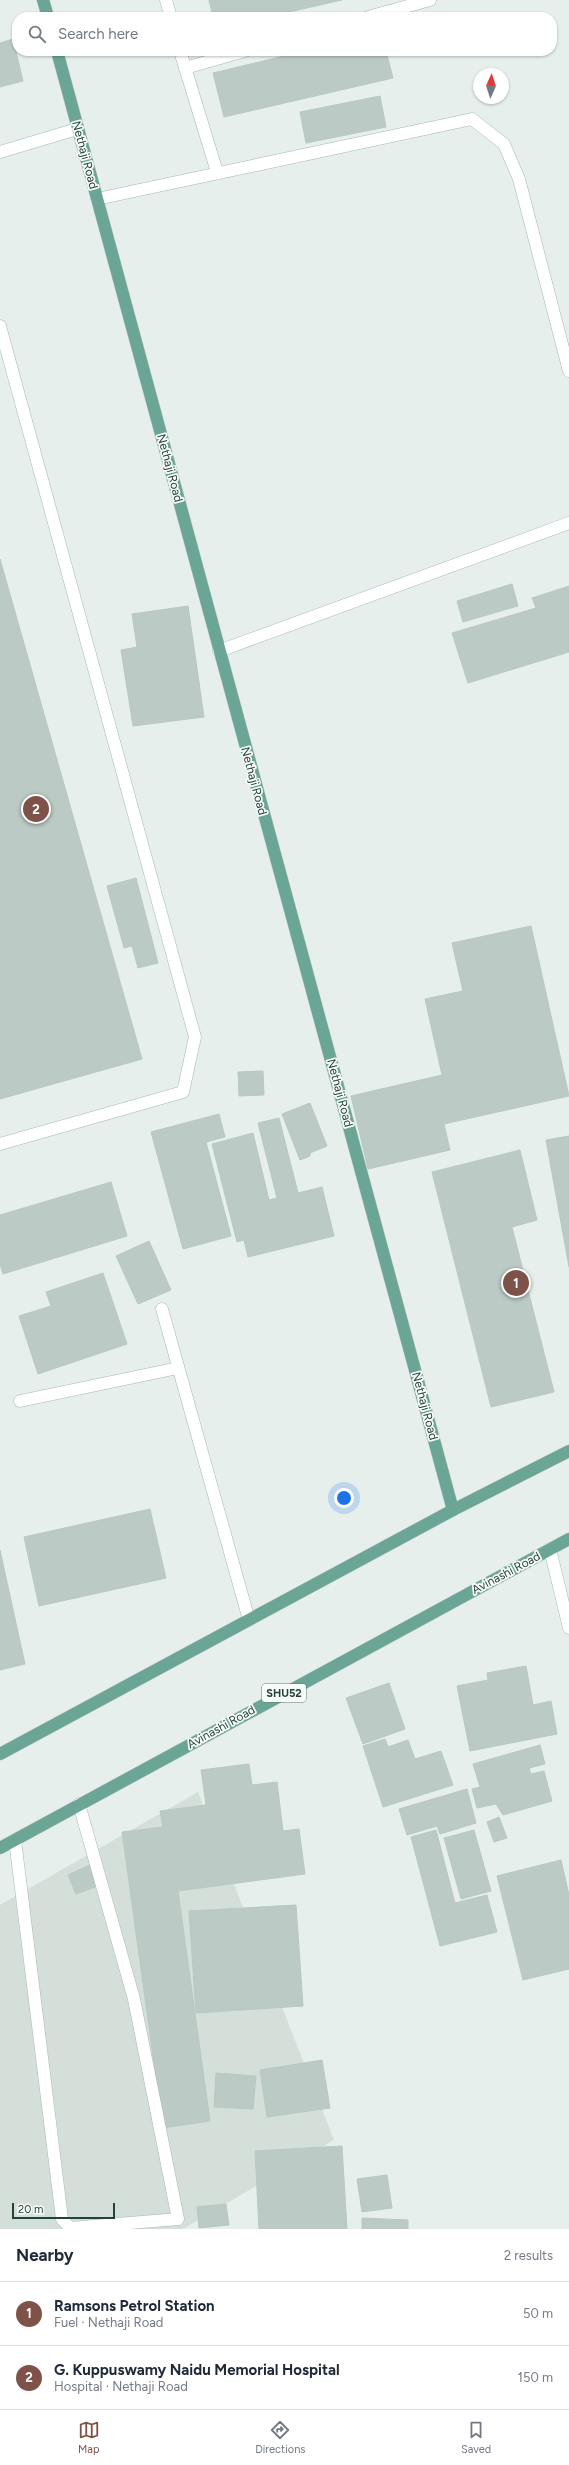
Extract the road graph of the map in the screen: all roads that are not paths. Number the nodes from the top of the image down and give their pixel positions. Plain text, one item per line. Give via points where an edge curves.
1 (43, 0) edge
2 (166, 0) edge
3 (430, 0) edge
4 (47, 12) edge
5 (170, 12) edge
6 (386, 12) edge
7 (58, 56) edge
8 (181, 56) edge
9 (227, 56) edge
10 (185, 68) junction
11 (77, 129) junction
12 (0, 152) edge
13 (217, 172) junction
14 (97, 199) junction
15 (0, 326) edge
16 (569, 371) edge
17 (569, 523) edge
18 (219, 651) junction
19 (0, 1144) edge
20 (162, 1308) dead end
21 (178, 1368) junction
22 (20, 1401) dead end
23 (569, 1451) edge
24 (453, 1510) junction
25 (569, 1539) edge
26 (550, 1549) junction
27 (249, 1620) junction
28 (569, 1628) edge
29 (0, 1754) edge
30 (80, 1804) junction
31 (15, 1840) junction
32 (0, 1848) edge
33 (179, 2224) edge

1 - 4 main road
2 - 5 street
3 - 6 street
7 - 11 main road, Nethaji Road
8 - 10 street
9 - 10 street
10 - 13 street
11 - 12 street
11 - 14 main road, Nethaji Road
13 - 14 street
13 - 16 street via 472,119 504,144 519,179
14 - 18 main road, Nethaji Road
15 - 19 street via 195,1037 183,1092
17 - 18 street
18 - 24 main road, Nethaji Road
20 - 21 street
21 - 22 street
21 - 27 street
23 - 24 main road
24 - 27 main road
25 - 26 main road, Avinashi Road / SHU52
26 - 28 street
26 - 30 main road, Avinashi Road / SHU52
27 - 29 main road
30 - 31 main road, Avinashi Road / SHU52
30 - 33 street via 134,1999
31 - 32 main road, Avinashi Road / SHU52
31 - 33 street via 62,2219 70,2228

